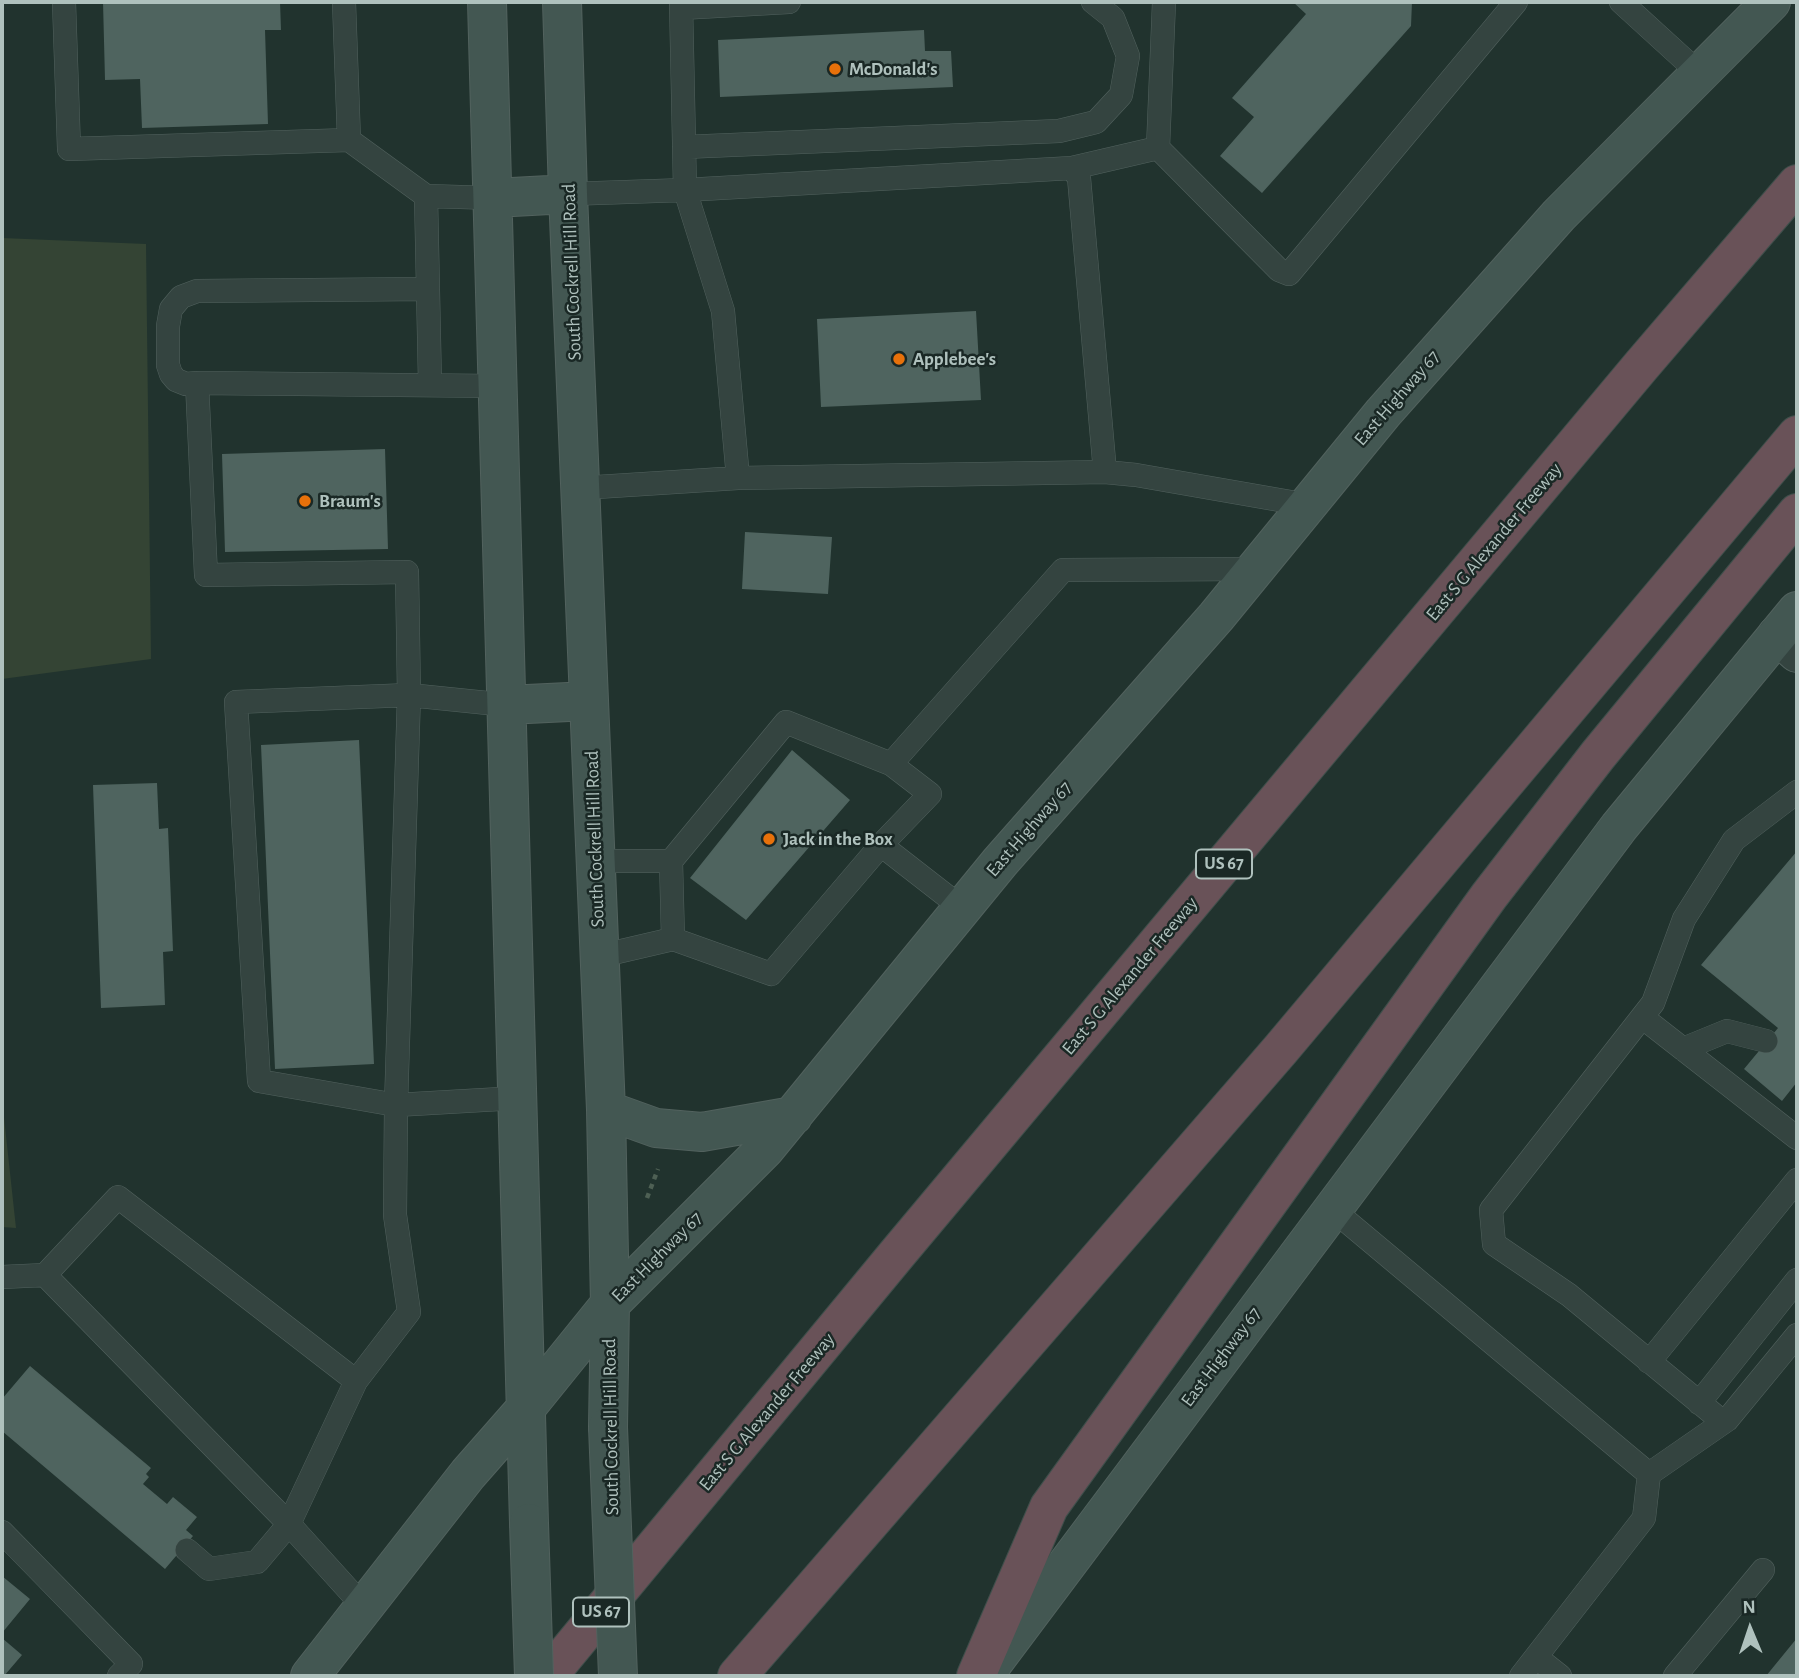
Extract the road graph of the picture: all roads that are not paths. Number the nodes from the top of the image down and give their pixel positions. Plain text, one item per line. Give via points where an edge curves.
1 (64, 2) edge
2 (344, 2) edge
3 (487, 2) edge
4 (562, 2) edge
5 (789, 2) edge
6 (1093, 2) edge
7 (1164, 2) edge
8 (1516, 2) edge
9 (1621, 2) edge
10 (1772, 2) edge
11 (681, 5) edge
12 (1700, 74) junction
13 (349, 140) junction
14 (684, 147) junction
15 (1158, 148) junction
16 (1072, 168) junction
17 (1797, 184) edge
18 (685, 190) junction
19 (568, 194) junction
20 (426, 196) junction
21 (494, 198) junction
22 (428, 289) junction
23 (197, 383) junction
24 (430, 384) junction
25 (499, 386) junction
26 (1797, 435) edge
27 (1105, 472) junction
28 (738, 478) junction
29 (581, 488) junction
30 (1308, 505) junction
31 (1797, 513) edge
32 (1255, 569) junction
33 (1791, 633) edge
34 (409, 695) junction
35 (589, 701) junction
36 (507, 705) junction
37 (891, 764) junction
38 (1797, 792) edge
39 (881, 845) junction
40 (596, 861) junction
41 (671, 861) junction
42 (962, 908) junction
43 (673, 939) junction
44 (600, 956) junction
45 (1642, 1017) junction
46 (1766, 1041) dead end
47 (1683, 1049) junction
48 (518, 1098) junction
49 (396, 1105) junction
50 (606, 1110) junction
51 (793, 1116) junction
52 (1797, 1138) edge
53 (1797, 1180) edge
54 (1332, 1209) junction
55 (45, 1275) junction
56 (2, 1277) edge
57 (1797, 1280) edge
58 (610, 1304) junction
59 (1797, 1335) edge
60 (1649, 1363) junction
61 (356, 1381) junction
62 (1699, 1403) junction
63 (526, 1408) junction
64 (1723, 1422) junction
65 (1650, 1474) junction
66 (289, 1524) junction
67 (2, 1532) edge
68 (654, 1547) junction
69 (187, 1550) dead end
70 (1763, 1570) dead end
71 (364, 1607) junction
72 (1536, 1657) junction
73 (132, 1672) edge
74 (310, 1676) edge
75 (526, 1676) edge
76 (534, 1676) edge
77 (548, 1676) edge
78 (618, 1676) edge
79 (737, 1676) edge
80 (976, 1676) edge
81 (983, 1676) edge
82 (1521, 1676) edge
83 (1560, 1676) edge
84 (1675, 1676) edge

1 - 13 lane via 69,149
2 - 13 lane
3 - 21 main road
4 - 19 main road, South Cockrell Hill Road
5 - 11 lane
6 - 14 lane via 1113,18 1128,56 1121,94 1096,122 1059,131
7 - 15 lane
8 - 15 lane via 1289,274 1279,270
9 - 12 lane
10 - 12 main road, East Highway 67
11 - 14 lane
12 - 30 main road, East Highway 67 via 1559,215
13 - 20 lane
14 - 18 lane
15 - 16 lane
16 - 18 lane
16 - 27 lane via 1079,178
17 - 68 highway, East S G Alexander Freeway / US 67
18 - 19 lane
18 - 28 lane via 723,311
19 - 21 main road
19 - 29 main road, South Cockrell Hill Road
20 - 21 lane
20 - 22 lane
21 - 25 main road
22 - 23 lane via 197,291 181,297 171,309 169,365 176,380
22 - 24 lane
23 - 24 lane
23 - 34 lane via 206,575 407,572
24 - 25 lane
25 - 36 main road
26 - 79 highway via 1281,1049
27 - 28 lane
27 - 30 lane
28 - 29 lane
29 - 35 main road, South Cockrell Hill Road
30 - 32 main road, East Highway 67
31 - 80 highway via 1489,896 1049,1507
32 - 37 lane via 1063,570
32 - 42 main road, East Highway 67
33 - 54 main road, East Highway 67 via 1619,827
34 - 36 lane
34 - 49 lane
34 - 49 lane via 236,702 260,1081
35 - 36 main road
35 - 40 main road, South Cockrell Hill Road
36 - 48 main road
37 - 39 lane via 930,794
37 - 41 lane via 786,722
38 - 45 lane via 1734,840 1684,919 1653,1003
39 - 42 lane
39 - 43 lane via 771,974
40 - 41 lane
40 - 44 main road, South Cockrell Hill Road
41 - 43 lane
42 - 51 main road, East Highway 67
43 - 44 lane
44 - 50 main road, South Cockrell Hill Road
45 - 47 lane
45 - 60 lane via 1491,1210 1494,1244 1569,1295
46 - 47 lane via 1727,1031
47 - 52 lane
48 - 49 lane
48 - 63 main road
49 - 61 lane via 395,1214 409,1311
50 - 51 main road via 656,1128 702,1132
50 - 58 main road, South Cockrell Hill Road
51 - 58 main road, East Highway 67
53 - 60 lane
54 - 65 lane
54 - 81 main road, East Highway 67
55 - 56 lane
55 - 61 lane via 118,1197
55 - 66 lane
57 - 62 lane
58 - 63 main road, East Highway 67
58 - 78 main road, South Cockrell Hill Road, bridge via 608,1427
59 - 64 lane
60 - 62 lane
61 - 66 lane
62 - 64 lane
63 - 71 main road, East Highway 67
63 - 76 main road, bridge
64 - 65 lane
65 - 72 lane via 1644,1518
66 - 69 lane via 257,1562 209,1569
66 - 71 lane
67 - 73 lane
68 - 75 highway
68 - 77 highway, East S G Alexander Freeway / US 67
70 - 84 lane
71 - 74 main road, East Highway 67
72 - 82 lane
72 - 83 lane

